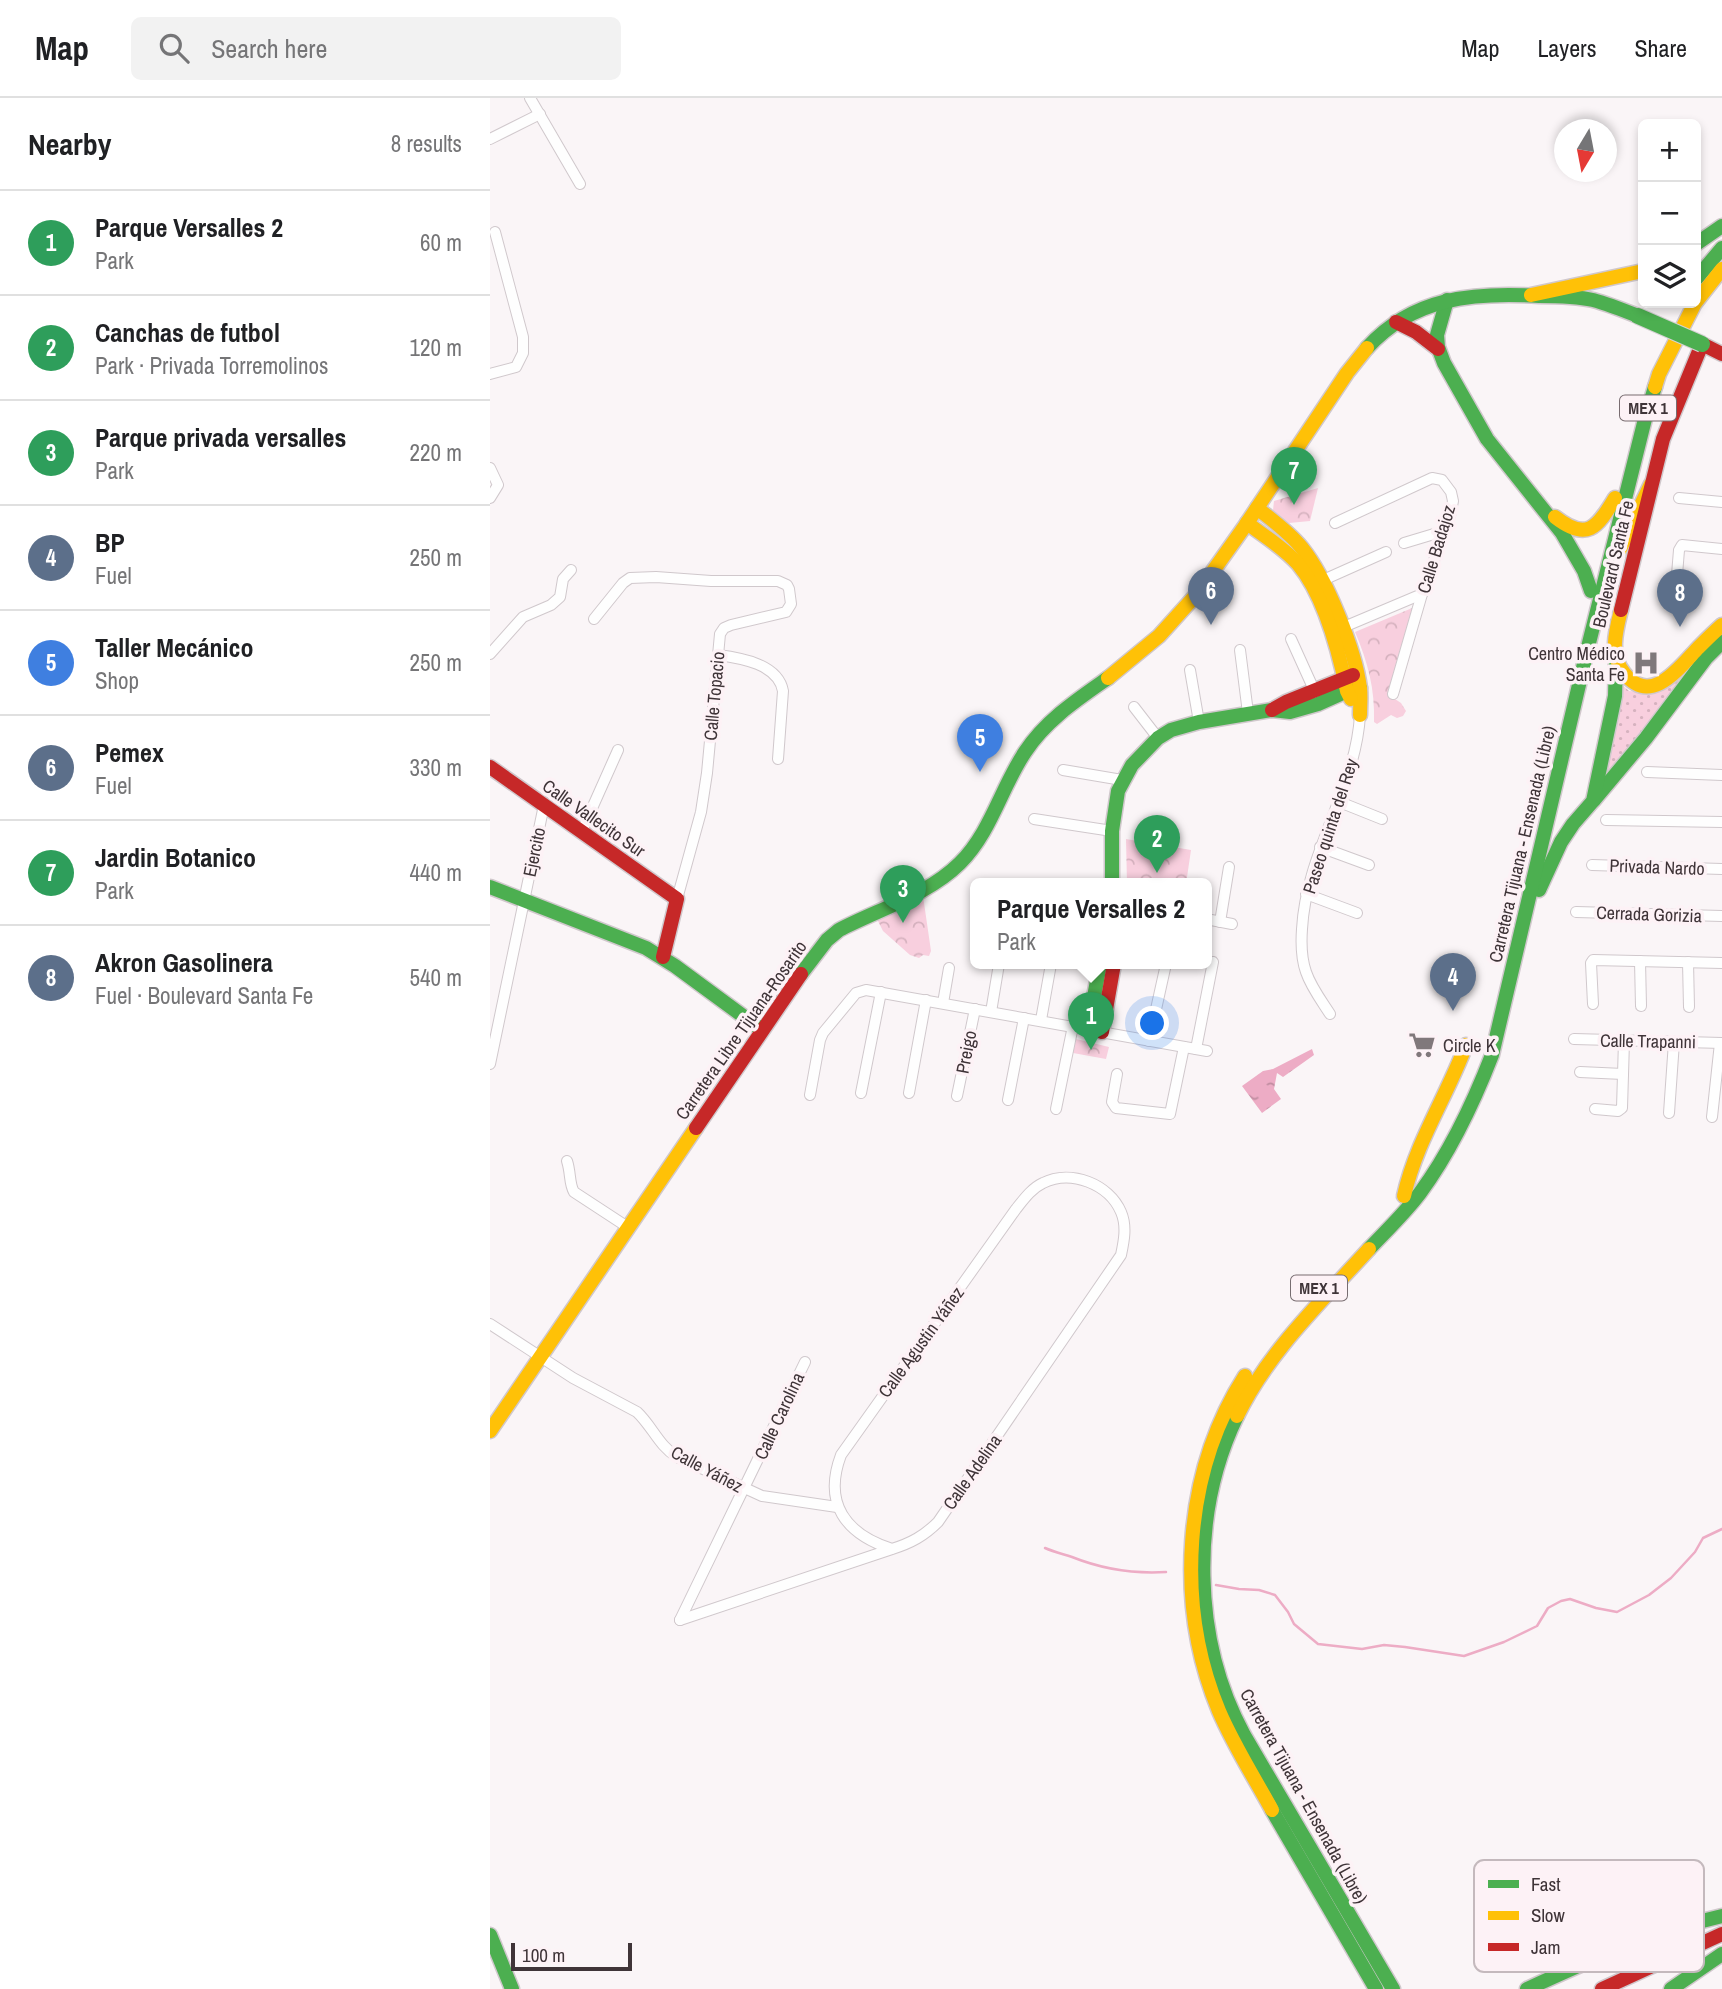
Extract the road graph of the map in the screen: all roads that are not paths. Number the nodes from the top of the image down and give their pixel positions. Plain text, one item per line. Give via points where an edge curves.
1 (530, 98) edge
2 (540, 114) junction
3 (490, 139) edge
4 (580, 184) dead end
5 (1722, 226) edge
6 (495, 232) dead end
7 (1701, 241) edge
8 (1722, 248) edge
9 (1722, 269) edge
10 (1638, 272) edge
11 (1701, 273) edge
12 (1531, 295) junction
13 (1701, 295) edge
14 (1447, 300) junction
15 (1679, 308) edge
16 (1692, 308) edge
17 (1396, 322) junction
18 (1702, 344) junction
19 (1438, 349) junction
20 (1722, 354) edge
21 (490, 374) edge
22 (490, 468) edge
23 (1651, 484) junction
24 (490, 498) edge
25 (1615, 498) junction
26 (1679, 498) dead end
27 (1722, 502) edge
28 (1542, 506) junction
29 (1257, 508) junction
30 (1247, 523) junction
31 (1335, 523) dead end
32 (1444, 531) junction
33 (1404, 544) dead end
34 (1722, 549) edge
35 (1386, 552) dead end
36 (1306, 565) junction
37 (571, 570) dead end
38 (1606, 576) junction
39 (1321, 581) junction
40 (1676, 587) dead end
41 (1591, 592) junction
42 (1422, 594) junction
43 (594, 619) dead end
44 (1722, 625) edge
45 (1336, 631) junction
46 (1291, 639) dead end
47 (1722, 642) edge
48 (1240, 650) dead end
49 (1702, 652) junction
50 (490, 654) edge
51 (718, 655) junction
52 (1616, 660) junction
53 (1190, 670) dead end
54 (1352, 682) junction
55 (1315, 692) junction
56 (1393, 694) dead end
57 (1134, 707) dead end
58 (1272, 710) junction
59 (1248, 713) junction
60 (1360, 715) joint
61 (1199, 722) junction
62 (1158, 738) junction
63 (618, 750) dead end
64 (778, 759) dead end
65 (490, 766) edge
66 (1063, 770) dead end
67 (1647, 772) dead end
68 (1722, 775) edge
69 (1122, 780) junction
70 (1593, 801) junction
71 (1337, 802) junction
72 (544, 805) junction
73 (1034, 819) dead end
74 (1382, 819) dead end
75 (1606, 820) dead end
76 (1722, 822) edge
77 (1112, 831) junction
78 (581, 832) junction
79 (1320, 846) junction
80 (1369, 865) dead end
81 (1592, 865) dead end
82 (1228, 867) dead end
83 (1722, 869) edge
84 (1112, 878) edge
85 (490, 887) edge
86 (1306, 894) junction
87 (524, 900) junction
88 (677, 900) junction
89 (1576, 912) dead end
90 (1357, 913) dead end
91 (1722, 916) edge
92 (1212, 920) edge
93 (1220, 922) junction
94 (1232, 924) dead end
95 (1523, 928) junction
96 (663, 957) junction
97 (1640, 961) junction
98 (1213, 962) dead end
99 (1688, 962) junction
100 (1722, 963) edge
101 (1212, 967) edge
102 (949, 968) dead end
103 (998, 969) edge
104 (1050, 969) edge
105 (1099, 969) edge
106 (1112, 969) edge
107 (1165, 969) edge
108 (1212, 969) edge
109 (881, 992) junction
110 (926, 1000) junction
111 (943, 1003) junction
112 (1593, 1004) dead end
113 (1641, 1006) dead end
114 (1689, 1007) dead end
115 (975, 1009) junction
116 (991, 1012) junction
117 (1330, 1014) dead end
118 (1024, 1018) junction
119 (1041, 1020) junction
120 (1087, 1029) junction
121 (762, 1030) junction
122 (1574, 1039) dead end
123 (1149, 1041) junction
124 (1624, 1041) junction
125 (1674, 1042) junction
126 (1721, 1043) edge
127 (1466, 1045) dead end
128 (1184, 1047) junction
129 (1196, 1049) junction
130 (1207, 1051) dead end
131 (490, 1064) edge
132 (1580, 1072) dead end
133 (1118, 1074) dead end
134 (1623, 1074) junction
135 (861, 1093) dead end
136 (909, 1093) dead end
137 (810, 1095) dead end
138 (957, 1096) dead end
139 (1008, 1100) dead end
140 (1056, 1109) dead end
141 (1595, 1109) dead end
142 (1669, 1113) dead end
143 (1712, 1117) dead end
144 (567, 1161) dead end
145 (1102, 1189) joint
146 (1404, 1196) junction
147 (629, 1228) junction
148 (490, 1324) edge
149 (540, 1357) junction
150 (804, 1363) dead end
151 (490, 1432) edge
152 (744, 1490) junction
153 (837, 1507) junction
154 (892, 1549) junction
155 (680, 1620) joint
156 (1722, 1916) edge
157 (1704, 1920) edge
158 (1722, 1934) edge
159 (490, 1935) edge
160 (1704, 1942) edge
161 (1722, 1954) edge
162 (1704, 1966) edge
163 (1566, 1972) edge
164 (1639, 1972) edge
165 (1696, 1972) edge
166 (1389, 1988) edge
167 (512, 1989) edge
168 (1527, 1989) edge
169 (1602, 1989) edge
170 (1671, 1989) edge

1 - 2 street
2 - 3 street
2 - 4 street
5 - 7 main road
6 - 21 street via 523,337 523,353 516,367
8 - 11 main road
9 - 13 main road, Carretera Tijuana - Ensenada (Libre) / MEX 1
10 - 12 main road
12 - 14 main road, Carretera Libre Tijuana-Rosarito via 1471,295
12 - 18 main road, Carretera Libre Tijuana-Rosarito, bridge via 1586,298
14 - 17 main road, Carretera Libre Tijuana-Rosarito
14 - 19 main road via 1439,322
15 - 25 main road, Carretera Tijuana - Ensenada (Libre) / MEX 1 via 1650,369
16 - 38 main road, Carretera Tijuana - Ensenada (Libre) / MEX 1 via 1659,373
17 - 19 main road
17 - 29 main road, Carretera Libre Tijuana-Rosarito via 1348,373
18 - 20 main road, Carretera Libre Tijuana-Rosarito
18 - 23 main road, Boulevard Santa Fe via 1663,439
19 - 28 main road via 1488,440
22 - 24 street via 498,485
23 - 38 main road
23 - 52 main road, Boulevard Santa Fe via 1616,630
25 - 28 main road via 1600,522 1588,531 1566,527
25 - 41 main road, Carretera Tijuana - Ensenada (Libre) / MEX 1
26 - 27 street
28 - 41 main road via 1578,560
29 - 30 main road, Carretera Libre Tijuana-Rosarito
29 - 36 main road via 1301,547
30 - 36 main road
30 - 121 main road, Carretera Libre Tijuana-Rosarito via 1171,625 1034,739 964,860 935,884 827,940
31 - 32 street, Calle Badajoz via 1438,478 1453,501
32 - 33 street
32 - 42 street, Calle Badajoz
34 - 40 street via 1682,545
35 - 39 street
36 - 39 main road
36 - 45 main road
37 - 50 street via 563,579 560,597 551,606 523,617
38 - 95 main road, Carretera Tijuana - Ensenada (Libre) / MEX 1
39 - 45 main road
41 - 146 main road, Carretera Tijuana - Ensenada (Libre) / MEX 1 via 1482,1054 1450,1128
42 - 45 street
42 - 56 street, Calle Badajoz
43 - 51 street, Calle Topacio via 630,579 772,580 787,585 792,600 786,612 724,628
44 - 49 main road
45 - 54 main road
46 - 55 street
47 - 49 main road
48 - 59 street
49 - 52 main road via 1652,687 1629,679
49 - 70 main road via 1646,738
51 - 64 street via 750,661 781,683
51 - 88 street, Calle Topacio via 701,813
52 - 70 main road, Boulevard Santa Fe via 1615,696
53 - 61 street
54 - 55 main road
54 - 58 main road via 1318,704 1290,712
54 - 60 main road
55 - 58 main road
57 - 62 street
58 - 59 main road
59 - 61 main road
60 - 71 street, Paseo quinta del Rey
61 - 62 main road
62 - 69 main road
63 - 78 street
65 - 72 main road, Calle Vallecito Sur
66 - 69 street
67 - 68 street
69 - 77 main road
70 - 95 main road via 1560,842
71 - 74 street
71 - 79 street, Paseo quinta del Rey
72 - 78 main road, Calle Vallecito Sur
72 - 87 street, Ejercito
73 - 77 street
75 - 76 street
77 - 84 main road
78 - 88 main road, Calle Vallecito Sur
79 - 80 street
79 - 86 street, Paseo quinta del Rey
81 - 83 street, Privada Nardo
82 - 93 street
85 - 87 main road
86 - 90 street
86 - 117 street, Paseo quinta del Rey via 1303,958 1311,985
87 - 96 main road
87 - 131 street, Ejercito
88 - 96 main road
89 - 91 street, Cerrada Gorizia
92 - 93 street
93 - 94 street
95 - 166 main road, Carretera Tijuana - Ensenada (Libre) / MEX 1 via 1492,1055 1460,1131 1419,1194 1277,1352 1251,1389 1221,1457 1206,1539 1208,1634 1231,1710
96 - 121 main road
97 - 99 street
97 - 112 street via 1592,961
97 - 113 street
98 - 101 street
99 - 100 street
99 - 114 street
102 - 111 street
103 - 116 street
104 - 119 street
105 - 120 main road
106 - 120 main road
107 - 123 street
108 - 129 street
109 - 110 street
109 - 135 street
109 - 137 street via 856,993 823,1034
110 - 111 street
110 - 136 street
111 - 115 street
115 - 116 street
115 - 138 street, Preigo
116 - 118 street
118 - 119 street
118 - 139 street
119 - 120 street
120 - 123 street
120 - 140 street
121 - 147 main road, Carretera Libre Tijuana-Rosarito
122 - 124 street, Calle Trapanni
123 - 128 street
124 - 125 street, Calle Trapanni
124 - 134 street
125 - 126 street, Calle Trapanni
125 - 142 street
126 - 143 street
127 - 146 main road via 1410,1166
128 - 129 street
128 - 133 street via 1170,1114 1116,1108 1112,1102
129 - 130 street
132 - 134 street
134 - 141 street via 1622,1110
144 - 147 street via 574,1192
145 - 153 street, Calle Agustin Yáñez via 1069,1177 1041,1183 1031,1191 841,1455 835,1479
145 - 154 street, Calle Adelina via 1122,1213 1121,1255 937,1522 915,1541
146 - 166 main road, Carretera Tijuana - Ensenada (Libre) / MEX 1 via 1275,1336 1241,1381 1211,1447 1191,1556 1192,1611 1202,1664 1222,1717 1242,1759
147 - 149 main road, Carretera Libre Tijuana-Rosarito
148 - 149 street, Calle Yáñez
149 - 151 main road, Carretera Libre Tijuana-Rosarito
149 - 152 street, Calle Yáñez via 637,1412 677,1457
150 - 152 street, Calle Carolina
152 - 153 street, Calle Yáñez
152 - 155 street, Calle Carolina
153 - 154 street via 865,1536
154 - 155 street, Calle Adelina
156 - 157 main road
158 - 160 main road
159 - 167 main road
161 - 162 main road
163 - 168 main road
164 - 169 main road
165 - 170 main road

